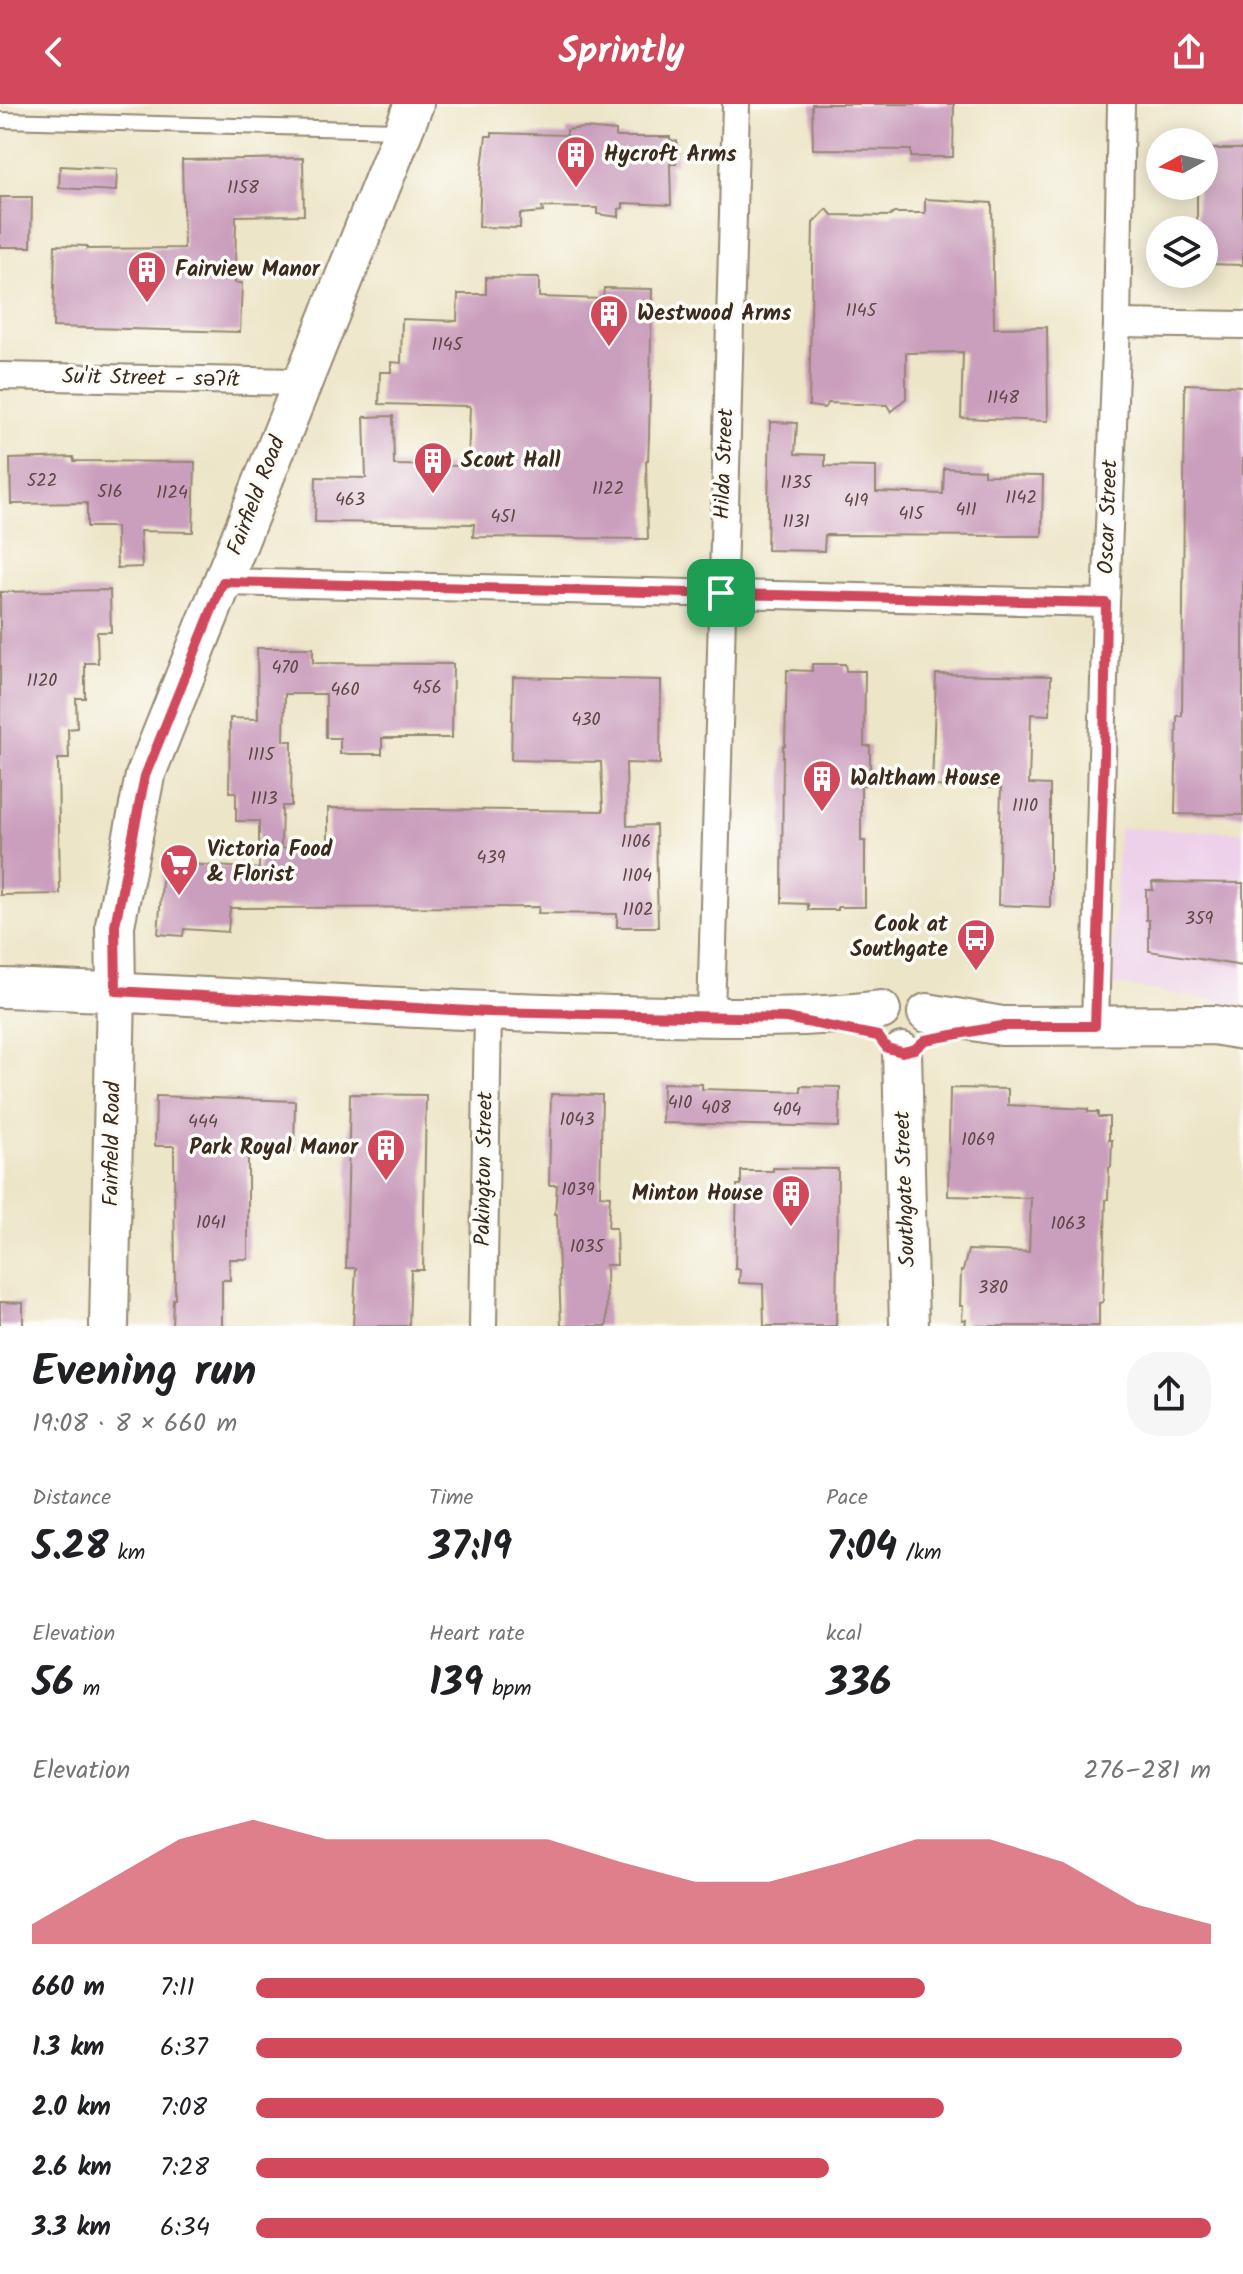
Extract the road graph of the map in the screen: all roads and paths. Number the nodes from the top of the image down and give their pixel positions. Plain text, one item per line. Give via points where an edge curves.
1 (736, 104) edge
2 (1121, 104) edge
3 (409, 117) edge
4 (0, 120) edge
5 (1117, 323) junction
6 (1243, 325) edge
7 (0, 376) edge
8 (301, 382) junction
9 (223, 582) junction
10 (721, 593) junction
11 (1106, 603) junction
12 (0, 988) edge
13 (116, 991) junction
14 (488, 1012) junction
15 (711, 1016) junction
16 (1095, 1026) junction
17 (903, 1030) junction
18 (1243, 1030) edge
19 (109, 1326) edge
20 (483, 1326) edge
21 (909, 1326) edge

1 - 10 street, Hilda Street
2 - 5 street, Oscar Street
3 - 4 lane
3 - 8 street, Fairfield Road
5 - 6 street
5 - 11 street, Oscar Street
7 - 8 street, Su'it Street - səʔít
8 - 9 street, Fairfield Road
9 - 10 street
9 - 13 street, Fairfield Road via 145,776 115,925
10 - 11 street
10 - 15 street, Hilda Street
11 - 16 street, Oscar Street
12 - 13 street
13 - 14 street
13 - 19 street, Fairfield Road
14 - 15 street
14 - 20 street, Pakington Street
15 - 17 street
16 - 17 street
16 - 18 street via 1214,1025
17 - 21 street, Southgate Street

